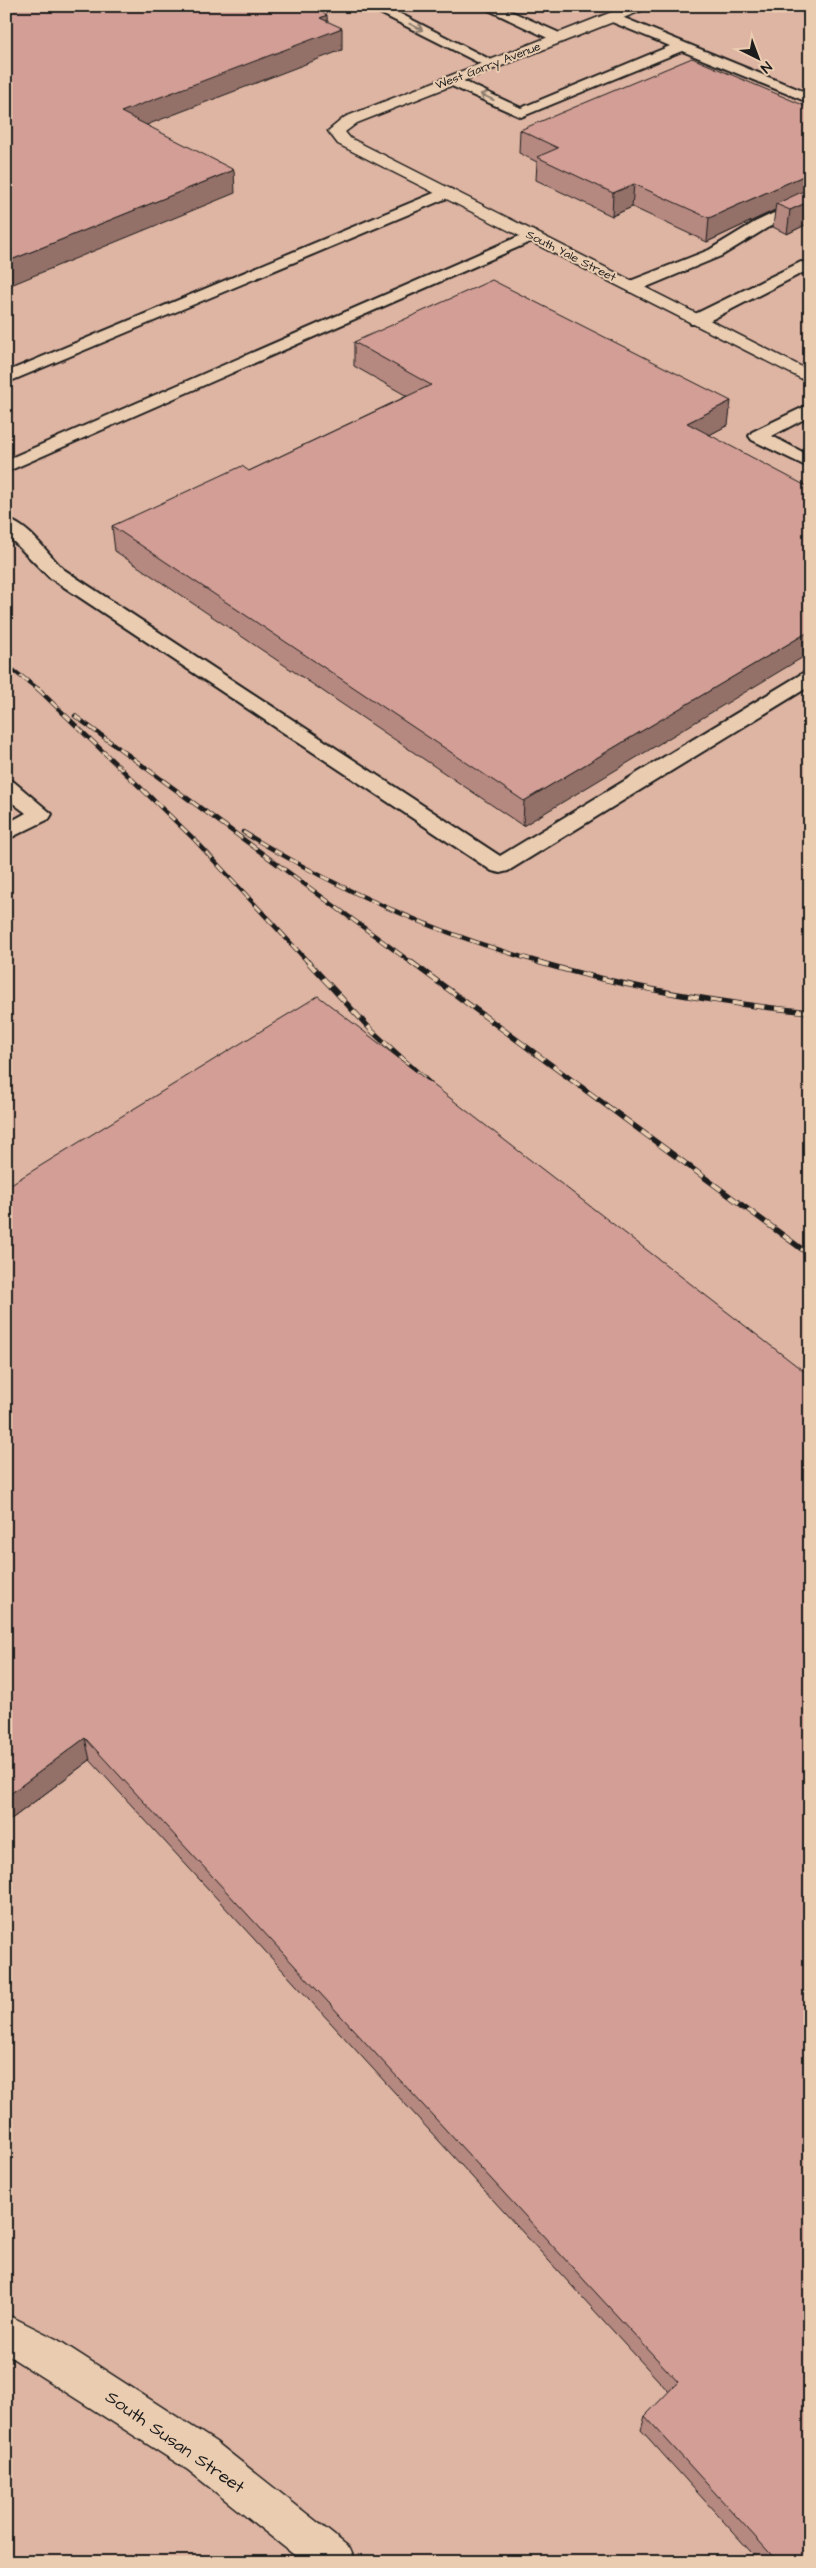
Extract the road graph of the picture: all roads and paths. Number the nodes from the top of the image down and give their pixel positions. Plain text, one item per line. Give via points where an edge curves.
1 (373, 6) edge
2 (487, 6) edge
3 (641, 6) edge
4 (612, 17) junction
5 (559, 38) junction
6 (682, 46) junction
7 (492, 64) junction
8 (452, 80) junction
9 (810, 99) edge
10 (336, 131) joint
11 (446, 193) junction
12 (810, 201) edge
13 (531, 236) junction
14 (810, 270) edge
15 (631, 287) junction
16 (697, 320) junction
17 (6, 378) edge
18 (810, 378) edge
19 (810, 409) edge
20 (810, 463) edge
21 (6, 467) edge
22 (6, 525) edge
23 (810, 677) edge
24 (6, 787) edge
25 (6, 833) edge
26 (6, 2333) edge
27 (336, 2562) edge

1 -> 7 lane
2 - 5 lane
3 - 4 street, West Garry Avenue
4 - 5 street, West Garry Avenue
4 - 6 lane
5 - 7 street, West Garry Avenue
6 -> 8 lane via 521,113
6 - 9 lane
7 - 8 street, West Garry Avenue
8 - 10 street, West Garry Avenue via 351,120
10 - 11 street, South Yale Street via 344,141
11 - 13 street, South Yale Street
11 - 17 lane
12 - 15 lane via 760,225 715,253
13 - 15 street, South Yale Street
13 - 21 lane
14 - 16 lane via 801,267
15 - 16 street, South Yale Street
16 - 18 street, South Yale Street
19 - 20 lane via 758,436
22 - 23 lane via 56,573 500,866
24 - 25 lane via 41,814
26 - 27 street, South Susan Street via 202,2456

